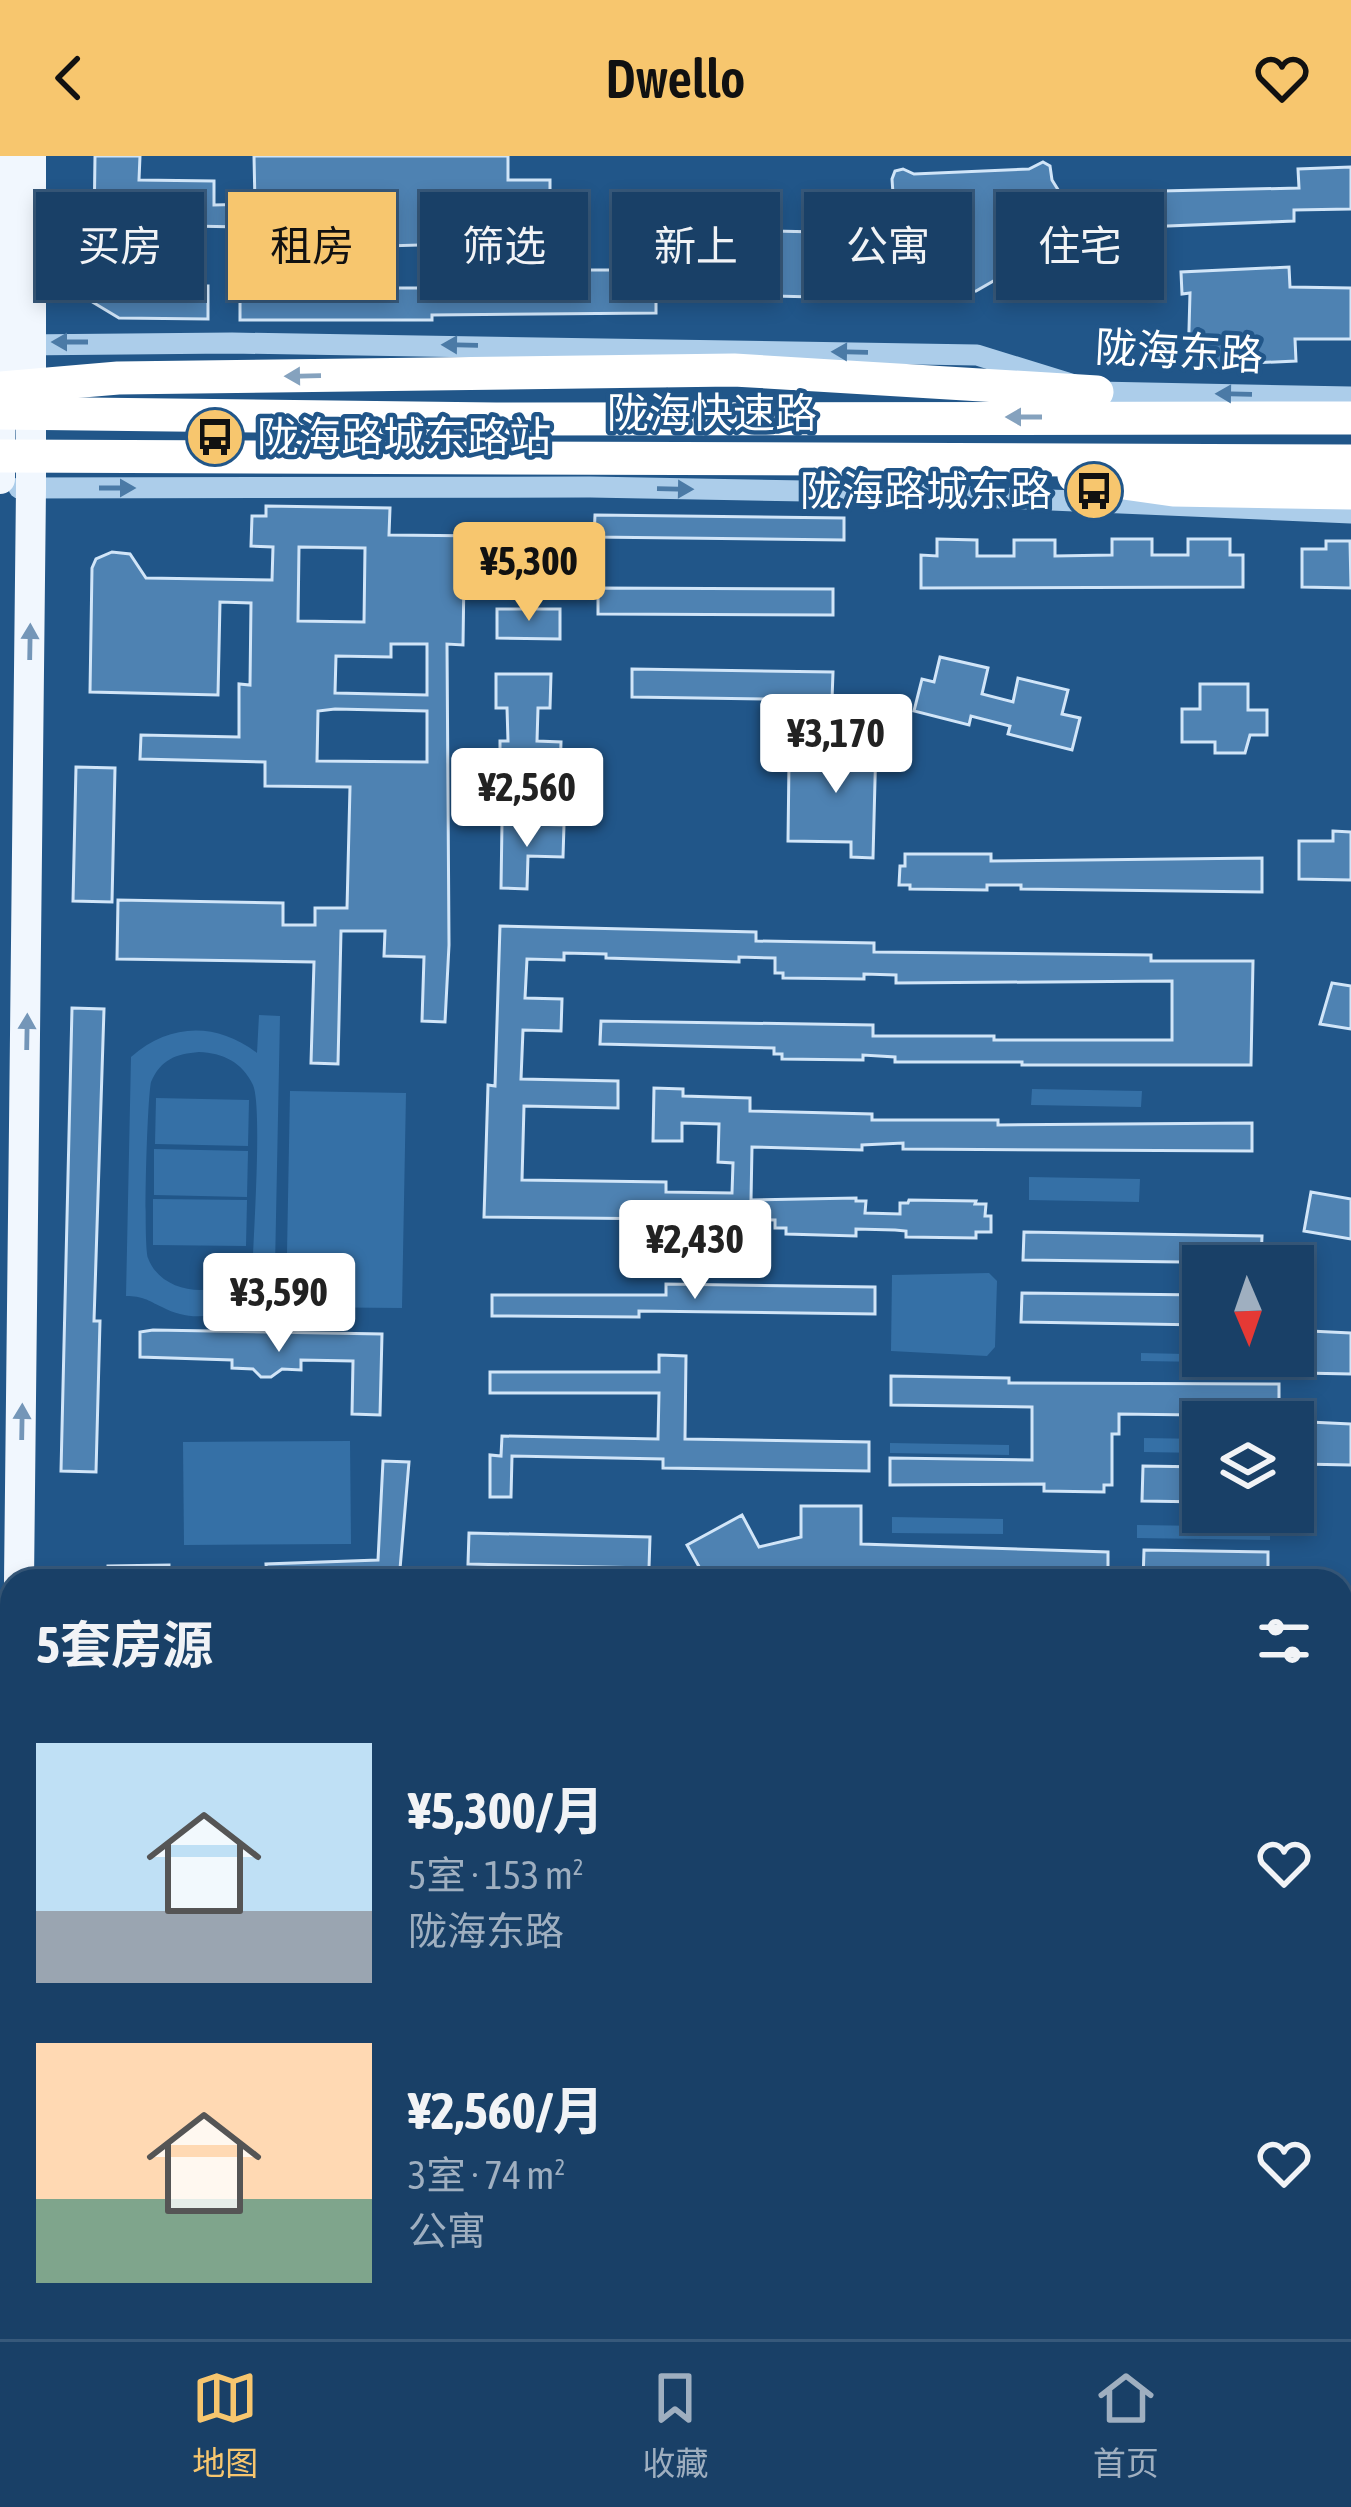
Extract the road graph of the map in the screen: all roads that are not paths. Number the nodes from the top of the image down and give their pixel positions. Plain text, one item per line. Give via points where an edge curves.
1 (3, 156) edge
2 (31, 156) edge
3 (10, 347) edge
4 (0, 388) edge
5 (1097, 392) junction
6 (1351, 397) edge
7 (0, 413) edge
8 (1351, 418) edge
9 (0, 456) edge
10 (941, 458) junction
11 (1351, 461) edge
12 (0, 483) edge
13 (32, 488) junction
14 (1351, 493) edge
15 (1351, 513) edge
16 (19, 1569) edge

1 - 3 main road
2 - 3 main road
5 -> 3 street, 陇海东路 via 977,355
3 - 12 main road
3 - 13 main road
5 -> 4 highway via 734,370 118,378
6 -> 5 street, 陇海东路
8 -> 7 highway, 陇海快速路
9 - 10 highway, 陇海快速路
10 - 11 highway, 陇海快速路
10 - 14 highway via 1173,490
12 - 13 street
13 -> 15 street via 613,488
16 -> 13 main road

